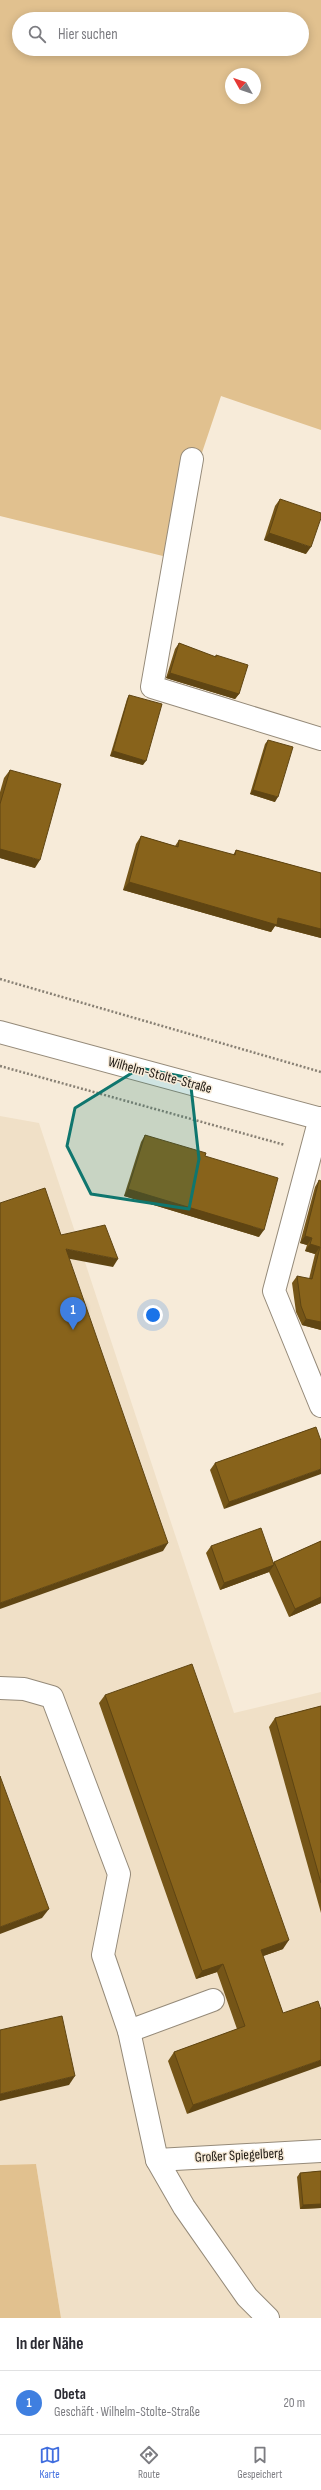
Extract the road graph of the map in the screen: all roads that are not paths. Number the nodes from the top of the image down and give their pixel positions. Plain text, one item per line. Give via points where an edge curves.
1 (192, 459) dead end
2 (321, 739) edge
3 (0, 1032) edge
4 (321, 1118) edge
5 (321, 1406) edge
6 (0, 1688) edge
7 (213, 2000) dead end
8 (129, 2031) junction
9 (321, 2151) edge
10 (157, 2160) junction
11 (268, 2318) edge

1 - 2 street via 152,687
3 - 4 street, Wilhelm-Stolte-Straße
4 - 5 street via 274,1291
6 - 8 street via 24,1689 52,1697 111,1852 119,1874 103,1955
7 - 8 street
8 - 10 street
9 - 10 street, Großer Spiegelberg
10 - 11 street via 184,2207 247,2297

